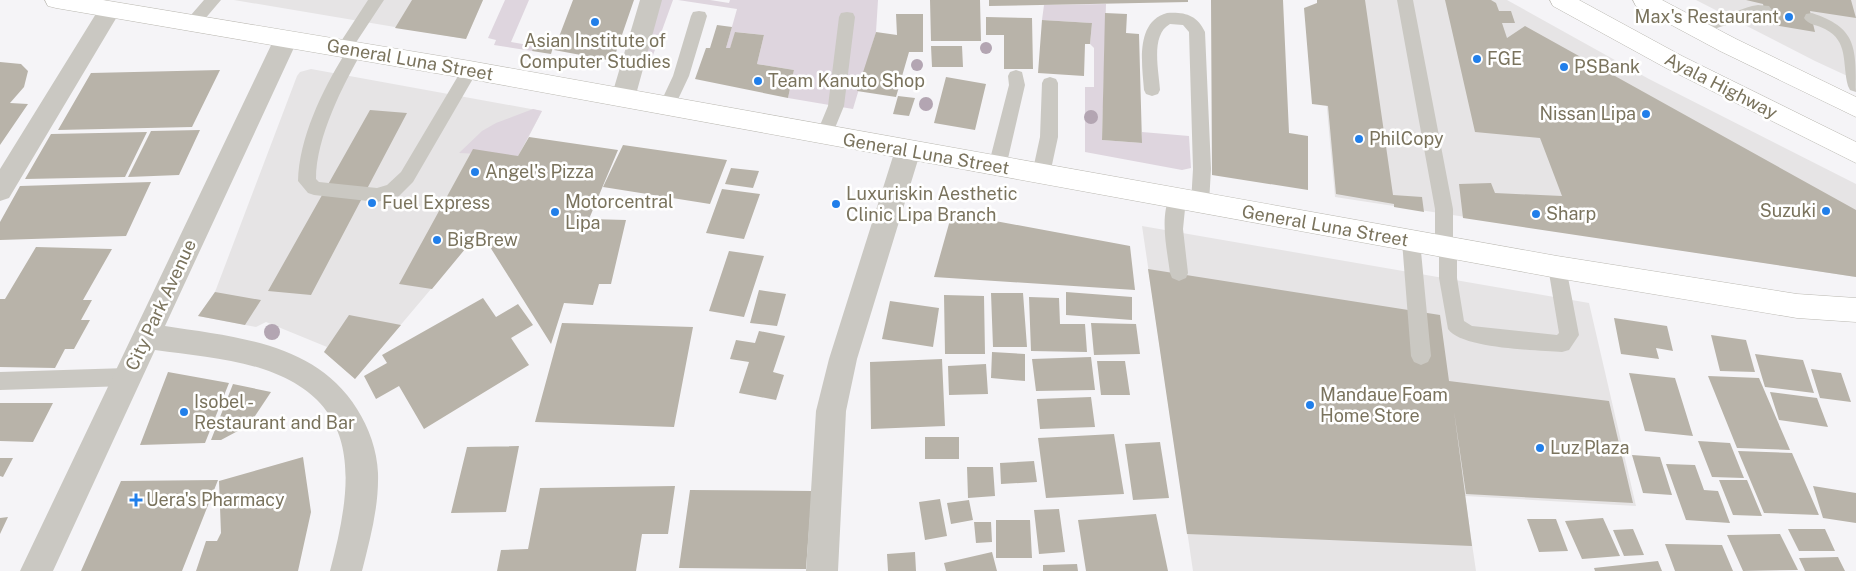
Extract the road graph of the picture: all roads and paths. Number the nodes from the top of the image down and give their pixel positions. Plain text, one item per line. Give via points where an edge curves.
1 (58, 0) edge
2 (213, 0) edge
3 (376, 0) edge
4 (651, 0) edge
5 (1406, 0) edge
6 (1561, 0) edge
7 (1644, 0) edge
8 (110, 10) junction
9 (1764, 10) dead end
10 (699, 16) dead end
11 (1674, 16) junction
12 (847, 17) dead end
13 (192, 23) junction
14 (1856, 25) edge
15 (286, 39) junction
16 (350, 50) junction
17 (470, 70) junction
18 (1016, 76) dead end
19 (1050, 83) dead end
20 (1856, 86) edge
21 (1152, 90) dead end
22 (623, 98) junction
23 (667, 106) junction
24 (1856, 108) edge
25 (824, 135) junction
26 (908, 150) junction
27 (1856, 153) edge
28 (998, 167) junction
29 (1041, 174) junction
30 (0, 191) edge
31 (1188, 201) junction
32 (1411, 242) junction
33 (1446, 248) junction
34 (1557, 267) junction
35 (1179, 274) dead end
36 (1797, 306) junction
37 (1856, 310) edge
38 (1856, 325) edge
39 (146, 336) junction
40 (1421, 356) dead end
41 (128, 377) junction
42 (0, 381) edge
43 (36, 571) edge
44 (346, 571) edge
45 (822, 571) edge

1 - 8 main road, General Luna Street
2 - 13 lane
3 - 16 lane
4 - 22 street
5 - 33 lane via 1444,209
6 - 27 main road, Ayala Highway via 1674,62
7 - 11 main road
8 - 13 main road, General Luna Street
8 - 30 street
9 - 11 lane via 1749,10 1720,22
10 - 23 lane via 681,76
11 - 24 main road
12 - 25 lane via 836,106
13 - 15 main road, General Luna Street
14 - 20 lane via 1812,18 1837,27 1847,38
15 - 16 main road, General Luna Street
15 - 39 street, City Park Avenue
16 - 17 main road, General Luna Street
16 - 17 lane via 307,166 306,181 314,188 377,195 398,188
17 - 22 main road, General Luna Street
18 - 28 lane via 1017,85
19 - 29 lane via 1049,137
21 - 31 lane via 1152,34 1157,25 1167,19 1188,21 1197,32 1202,169
22 - 23 main road, General Luna Street
23 - 25 main road, General Luna Street
25 - 26 main road, General Luna Street
26 - 28 main road, General Luna Street
26 - 45 street via 843,359 831,411
28 - 29 main road, General Luna Street
29 - 31 main road, General Luna Street
31 - 32 main road, General Luna Street
31 - 35 lane via 1174,229
32 - 33 main road, General Luna Street
32 - 40 lane
33 - 34 main road, General Luna Street
33 - 34 lane via 1455,323 1459,329 1471,334 1562,344 1569,335
34 - 36 main road, General Luna Street
36 - 37 main road, General Luna Street
36 - 38 main road, General Luna Street
39 - 41 street, City Park Avenue
39 - 44 street via 248,352 275,360 312,377 336,399 349,423 361,458 360,508
41 - 42 lane
41 - 43 street, City Park Avenue

